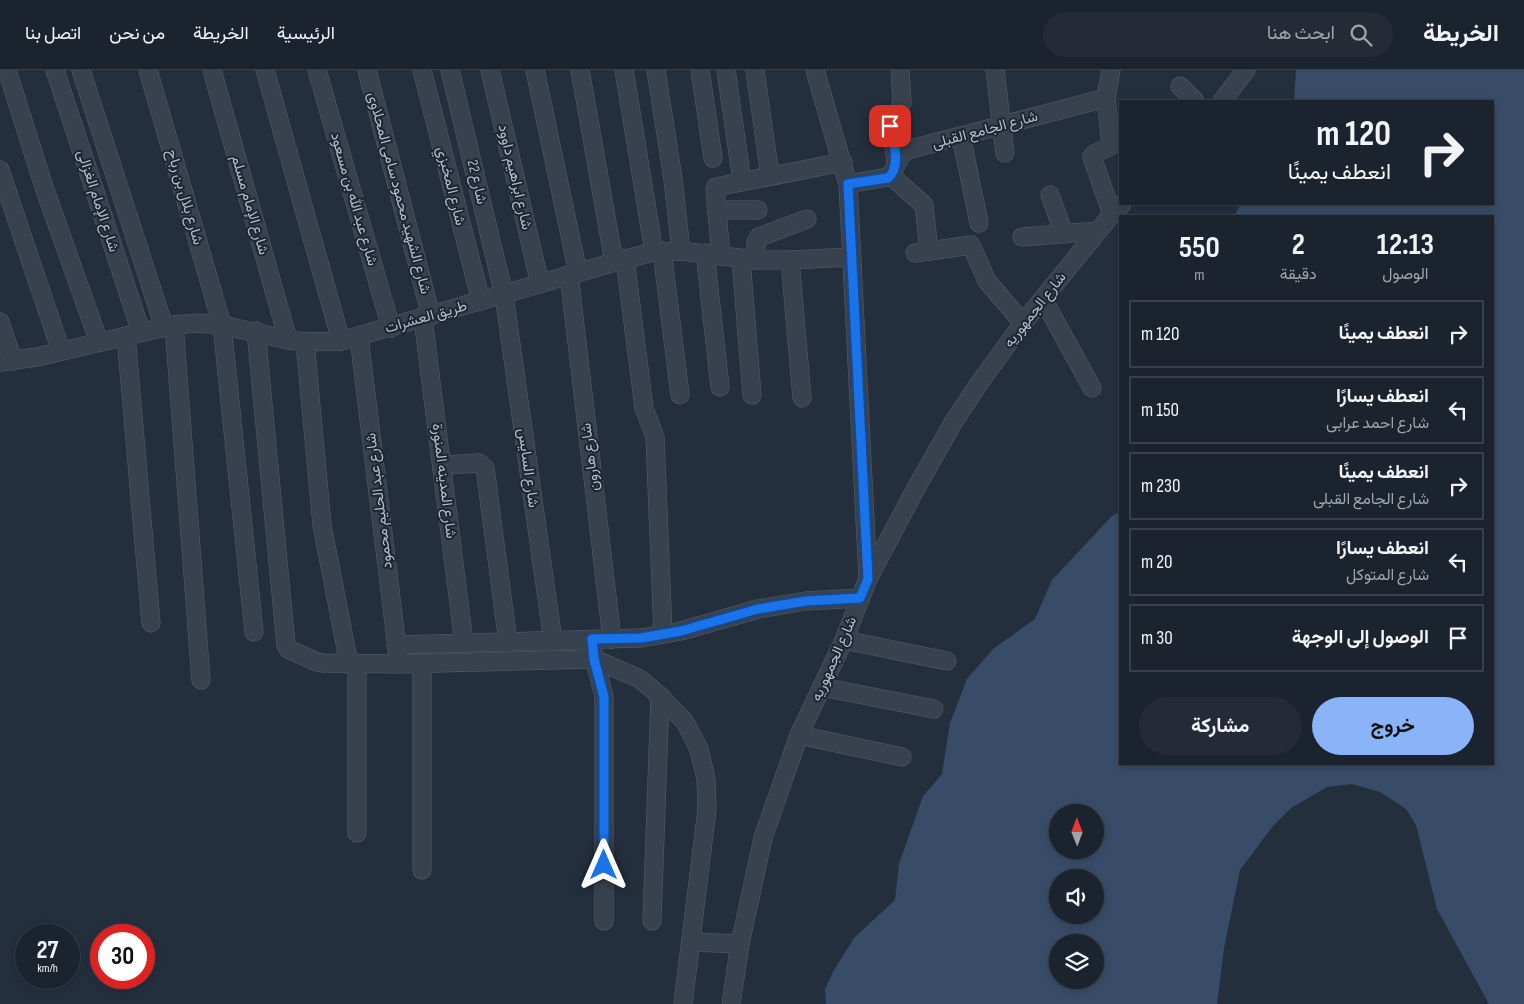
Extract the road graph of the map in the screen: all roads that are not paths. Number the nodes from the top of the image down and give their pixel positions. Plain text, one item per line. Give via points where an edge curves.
1 (7, 70) edge
2 (55, 70) edge
3 (81, 70) edge
4 (148, 70) edge
5 (212, 70) edge
6 (265, 70) edge
7 (317, 70) edge
8 (367, 70) edge
9 (490, 70) edge
10 (535, 70) edge
11 (580, 70) edge
12 (624, 70) edge
13 (656, 70) edge
14 (700, 70) edge
15 (726, 70) edge
16 (755, 70) edge
17 (815, 70) edge
18 (900, 70) edge
19 (995, 70) edge
20 (1111, 70) edge
21 (1246, 70) edge
22 (453, 71) edge
23 (423, 74) edge
24 (1180, 86) dead end
25 (1106, 98) junction
26 (1194, 100) edge
27 (1223, 100) edge
28 (1001, 126) junction
29 (961, 136) junction
30 (1005, 153) dead end
31 (713, 158) dead end
32 (843, 162) junction
33 (893, 169) junction
34 (0, 170) edge
35 (770, 176) junction
36 (742, 182) junction
37 (848, 184) junction
38 (1050, 195) dead end
39 (1117, 209) edge
40 (716, 210) junction
41 (758, 210) dead end
42 (807, 219) dead end
43 (979, 223) dead end
44 (1098, 231) junction
45 (1064, 234) junction
46 (1022, 236) dead end
47 (681, 251) junction
48 (658, 252) junction
49 (713, 255) junction
50 (852, 257) junction
51 (620, 260) junction
52 (749, 260) junction
53 (790, 260) junction
54 (573, 274) junction
55 (540, 284) junction
56 (504, 294) junction
57 (1043, 299) junction
58 (480, 302) junction
59 (427, 317) junction
60 (0, 322) edge
61 (1023, 324) junction
62 (222, 325) junction
63 (169, 326) junction
64 (391, 328) junction
65 (256, 331) junction
66 (134, 334) junction
67 (359, 337) junction
68 (288, 340) junction
69 (99, 342) junction
70 (305, 342) junction
71 (341, 342) junction
72 (61, 351) junction
73 (6, 362) edge
74 (720, 387) dead end
75 (1092, 388) dead end
76 (680, 394) dead end
77 (752, 395) dead end
78 (802, 398) dead end
79 (442, 465) junction
80 (868, 579) junction
81 (860, 598) junction
82 (151, 623) dead end
83 (254, 632) dead end
84 (664, 634) junction
85 (592, 639) junction
86 (612, 639) junction
87 (844, 640) junction
88 (553, 641) junction
89 (508, 642) junction
90 (464, 643) junction
91 (396, 645) junction
92 (594, 659) junction
93 (947, 661) dead end
94 (422, 663) junction
95 (353, 664) junction
96 (399, 664) junction
97 (201, 680) dead end
98 (822, 687) junction
99 (660, 696) junction
100 (934, 709) dead end
101 (800, 736) junction
102 (902, 758) dead end
103 (357, 833) dead end
104 (422, 870) dead end
105 (604, 921) dead end
106 (652, 921) dead end
107 (691, 942) junction
108 (740, 944) junction
109 (683, 1004) edge
110 (731, 1004) edge

1 - 69 street
2 - 66 street, شارع الإمام الغزالى
3 - 63 street
4 - 62 street, شارع بلال بن رباح
5 - 68 street, شارع الإمام مسلم
6 - 71 street
7 - 64 street, شارع عبد الله بن مسعود
8 - 59 street, شارع الشهيد محمود سامى المحلاوى
9 - 55 street, شارع ابراهيم داوود
10 - 54 street, شارع هارون
11 - 51 street
12 - 48 street
13 - 47 street
14 - 31 street
15 - 36 street
16 - 35 street
17 - 32 street
18 - 33 street via 902,103 890,126
19 - 28 street
20 - 25 street
21 - 27 street
22 - 23 street
22 - 56 street, شارع 22
23 - 58 street, شارع المخبزي
24 - 26 street
25 - 28 street, شارع الجامع القبلى
25 - 39 street via 1110,146 1092,158
28 - 29 street, شارع الجامع القبلى
28 - 30 street
29 - 33 street, شارع الجامع القبلى via 906,150
29 - 43 street
32 - 35 street
32 - 37 street
33 - 37 street, شارع الجامع القبلى
33 - 61 street via 924,205 922,252 971,245 989,285
34 - 72 street
35 - 36 street
36 - 40 street via 716,187
37 - 50 street
38 - 45 street
39 - 44 street, شارع الجمهوريه
40 - 41 street
40 - 49 street
42 - 52 street via 759,238
44 - 45 street
44 - 57 street, شارع الجمهوريه
45 - 46 street
47 - 48 street, طريق العشرات
47 - 49 street, طريق العشرات
48 - 51 street, طريق العشرات
48 - 76 street
49 - 52 street, طريق العشرات
49 - 74 street
50 - 53 street, طريق العشرات
50 - 80 street
51 - 54 street, طريق العشرات
51 - 84 street via 644,408 656,437
52 - 53 street, طريق العشرات
52 - 77 street
53 - 78 street
54 - 55 street, طريق العشرات
54 - 86 street, شارع هارون
55 - 56 street, طريق العشرات
56 - 58 street, طريق العشرات
56 - 88 street, شارع السايس
57 - 61 street, شارع الجمهوريه
57 - 75 street
58 - 59 street, طريق العشرات
59 - 64 street, طريق العشرات
59 - 79 street, شارع المدينه المنورة
60 - 73 street
61 - 80 street, شارع الجمهوريه via 953,423
62 - 63 street, طريق العشرات
62 - 65 street, طريق العشرات
62 - 83 street, شارع بلال بن رباح
63 - 66 street, طريق العشرات
63 - 97 street
64 - 67 street, طريق العشرات
65 - 68 street, طريق العشرات
65 - 95 street via 286,646 316,662
66 - 69 street, طريق العشرات
66 - 82 street, شارع الإمام الغزالى
67 - 71 street, طريق العشرات
67 - 91 street, شارع عبد الحليم محمود
68 - 70 street, طريق العشرات
69 - 72 street, طريق العشرات
70 - 71 street, طريق العشرات
70 - 95 street via 322,525
72 - 73 street, طريق العشرات
79 - 89 street via 479,463 485,468
79 - 90 street, شارع المدينه المنورة
80 - 81 street, شارع الجمهوريه
81 - 84 street via 806,601 758,609
81 - 87 street, شارع الجمهوريه
84 - 86 street
85 - 86 street
85 - 88 street
85 - 92 street
87 - 93 street
87 - 98 street, شارع الجمهوريه
88 - 89 street
89 - 90 street
90 - 91 street
91 - 96 street, شارع عبد الحليم محمود
92 - 94 street
92 - 99 street via 640,678
92 - 105 street via 604,697
94 - 96 street
94 - 104 street
95 - 96 street
95 - 103 street
98 - 100 street
98 - 101 street, شارع الجمهوريه
99 - 106 street
99 - 107 street via 685,722 699,749 706,778 707,809
101 - 102 street
101 - 108 street, شارع الجمهوريه via 764,838
107 - 108 street
107 - 109 street
108 - 110 street, شارع الجمهوريه

